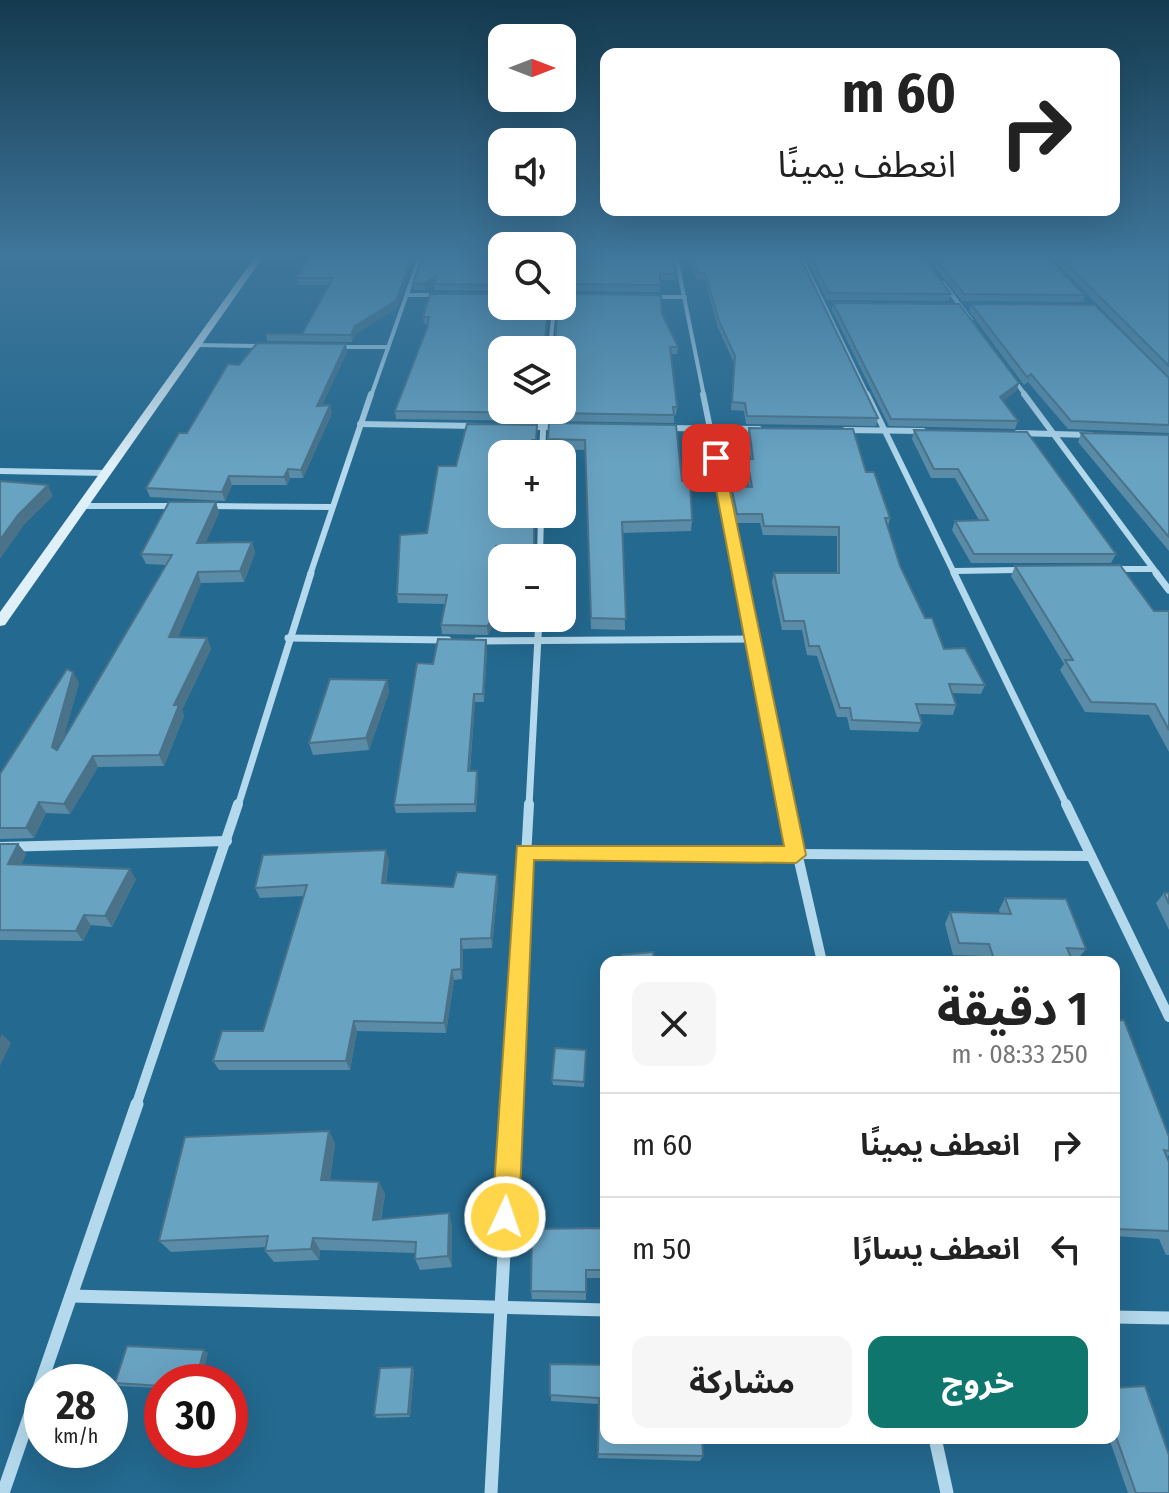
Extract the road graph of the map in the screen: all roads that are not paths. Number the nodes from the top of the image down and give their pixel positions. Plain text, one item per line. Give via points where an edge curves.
1 (209, 327) edge
2 (396, 327) edge
3 (691, 327) edge
4 (834, 327) edge
5 (975, 327) edge
6 (979, 332) edge
7 (196, 345) junction
8 (276, 346) edge
9 (324, 347) edge
10 (388, 347) junction
11 (1007, 370) edge
12 (360, 424) junction
13 (543, 424) edge
14 (482, 426) edge
15 (512, 427) edge
16 (543, 427) junction
17 (573, 427) edge
18 (649, 428) edge
19 (710, 428) junction
20 (773, 429) edge
21 (836, 430) edge
22 (883, 430) junction
23 (929, 431) edge
24 (1007, 433) edge
25 (1053, 434) junction
26 (1097, 435) edge
27 (543, 440) edge
28 (0, 471) edge
29 (105, 473) junction
30 (82, 506) junction
31 (331, 507) junction
32 (1107, 569) edge
33 (1153, 569) junction
34 (1031, 570) edge
35 (954, 571) junction
36 (1169, 590) edge
37 (0, 622) edge
38 (538, 632) edge
39 (288, 638) junction
40 (752, 639) junction
41 (538, 642) junction
42 (227, 841) junction
43 (0, 847) edge
44 (524, 852) junction
45 (796, 855) junction
46 (1091, 856) junction
47 (821, 956) edge
48 (1169, 1017) edge
49 (71, 1296) junction
50 (500, 1308) junction
51 (600, 1310) edge
52 (1120, 1317) edge
53 (1169, 1318) edge
54 (936, 1444) edge
55 (3, 1493) edge
56 (491, 1493) edge
57 (947, 1493) edge

1 - 7 street
2 - 10 street
3 - 19 street
4 - 22 street
5 - 6 street
7 - 8 street
7 - 29 street
9 - 10 street
10 - 12 street
11 - 25 street
12 - 14 street
12 - 31 street
13 - 16 street
15 - 16 street
16 - 17 street
16 - 27 street
18 - 19 street
19 - 20 street
19 - 40 street
21 - 22 street
22 - 23 street
22 - 35 street
24 - 25 street
25 - 26 street
25 - 33 street
28 - 29 street
29 - 30 street
30 - 31 street
30 - 37 street
31 - 39 street
32 - 33 street
33 - 36 street
34 - 35 street
35 - 46 street
38 - 41 street
39 - 41 street
39 - 42 street
40 - 41 street
40 - 45 street
41 - 44 street
42 - 43 street
42 - 49 street
44 - 45 street
44 - 50 street
45 - 46 street
45 - 47 street
46 - 48 street
49 - 50 street
49 - 55 street
50 - 51 street
50 - 56 street
52 - 53 street
54 - 57 street

